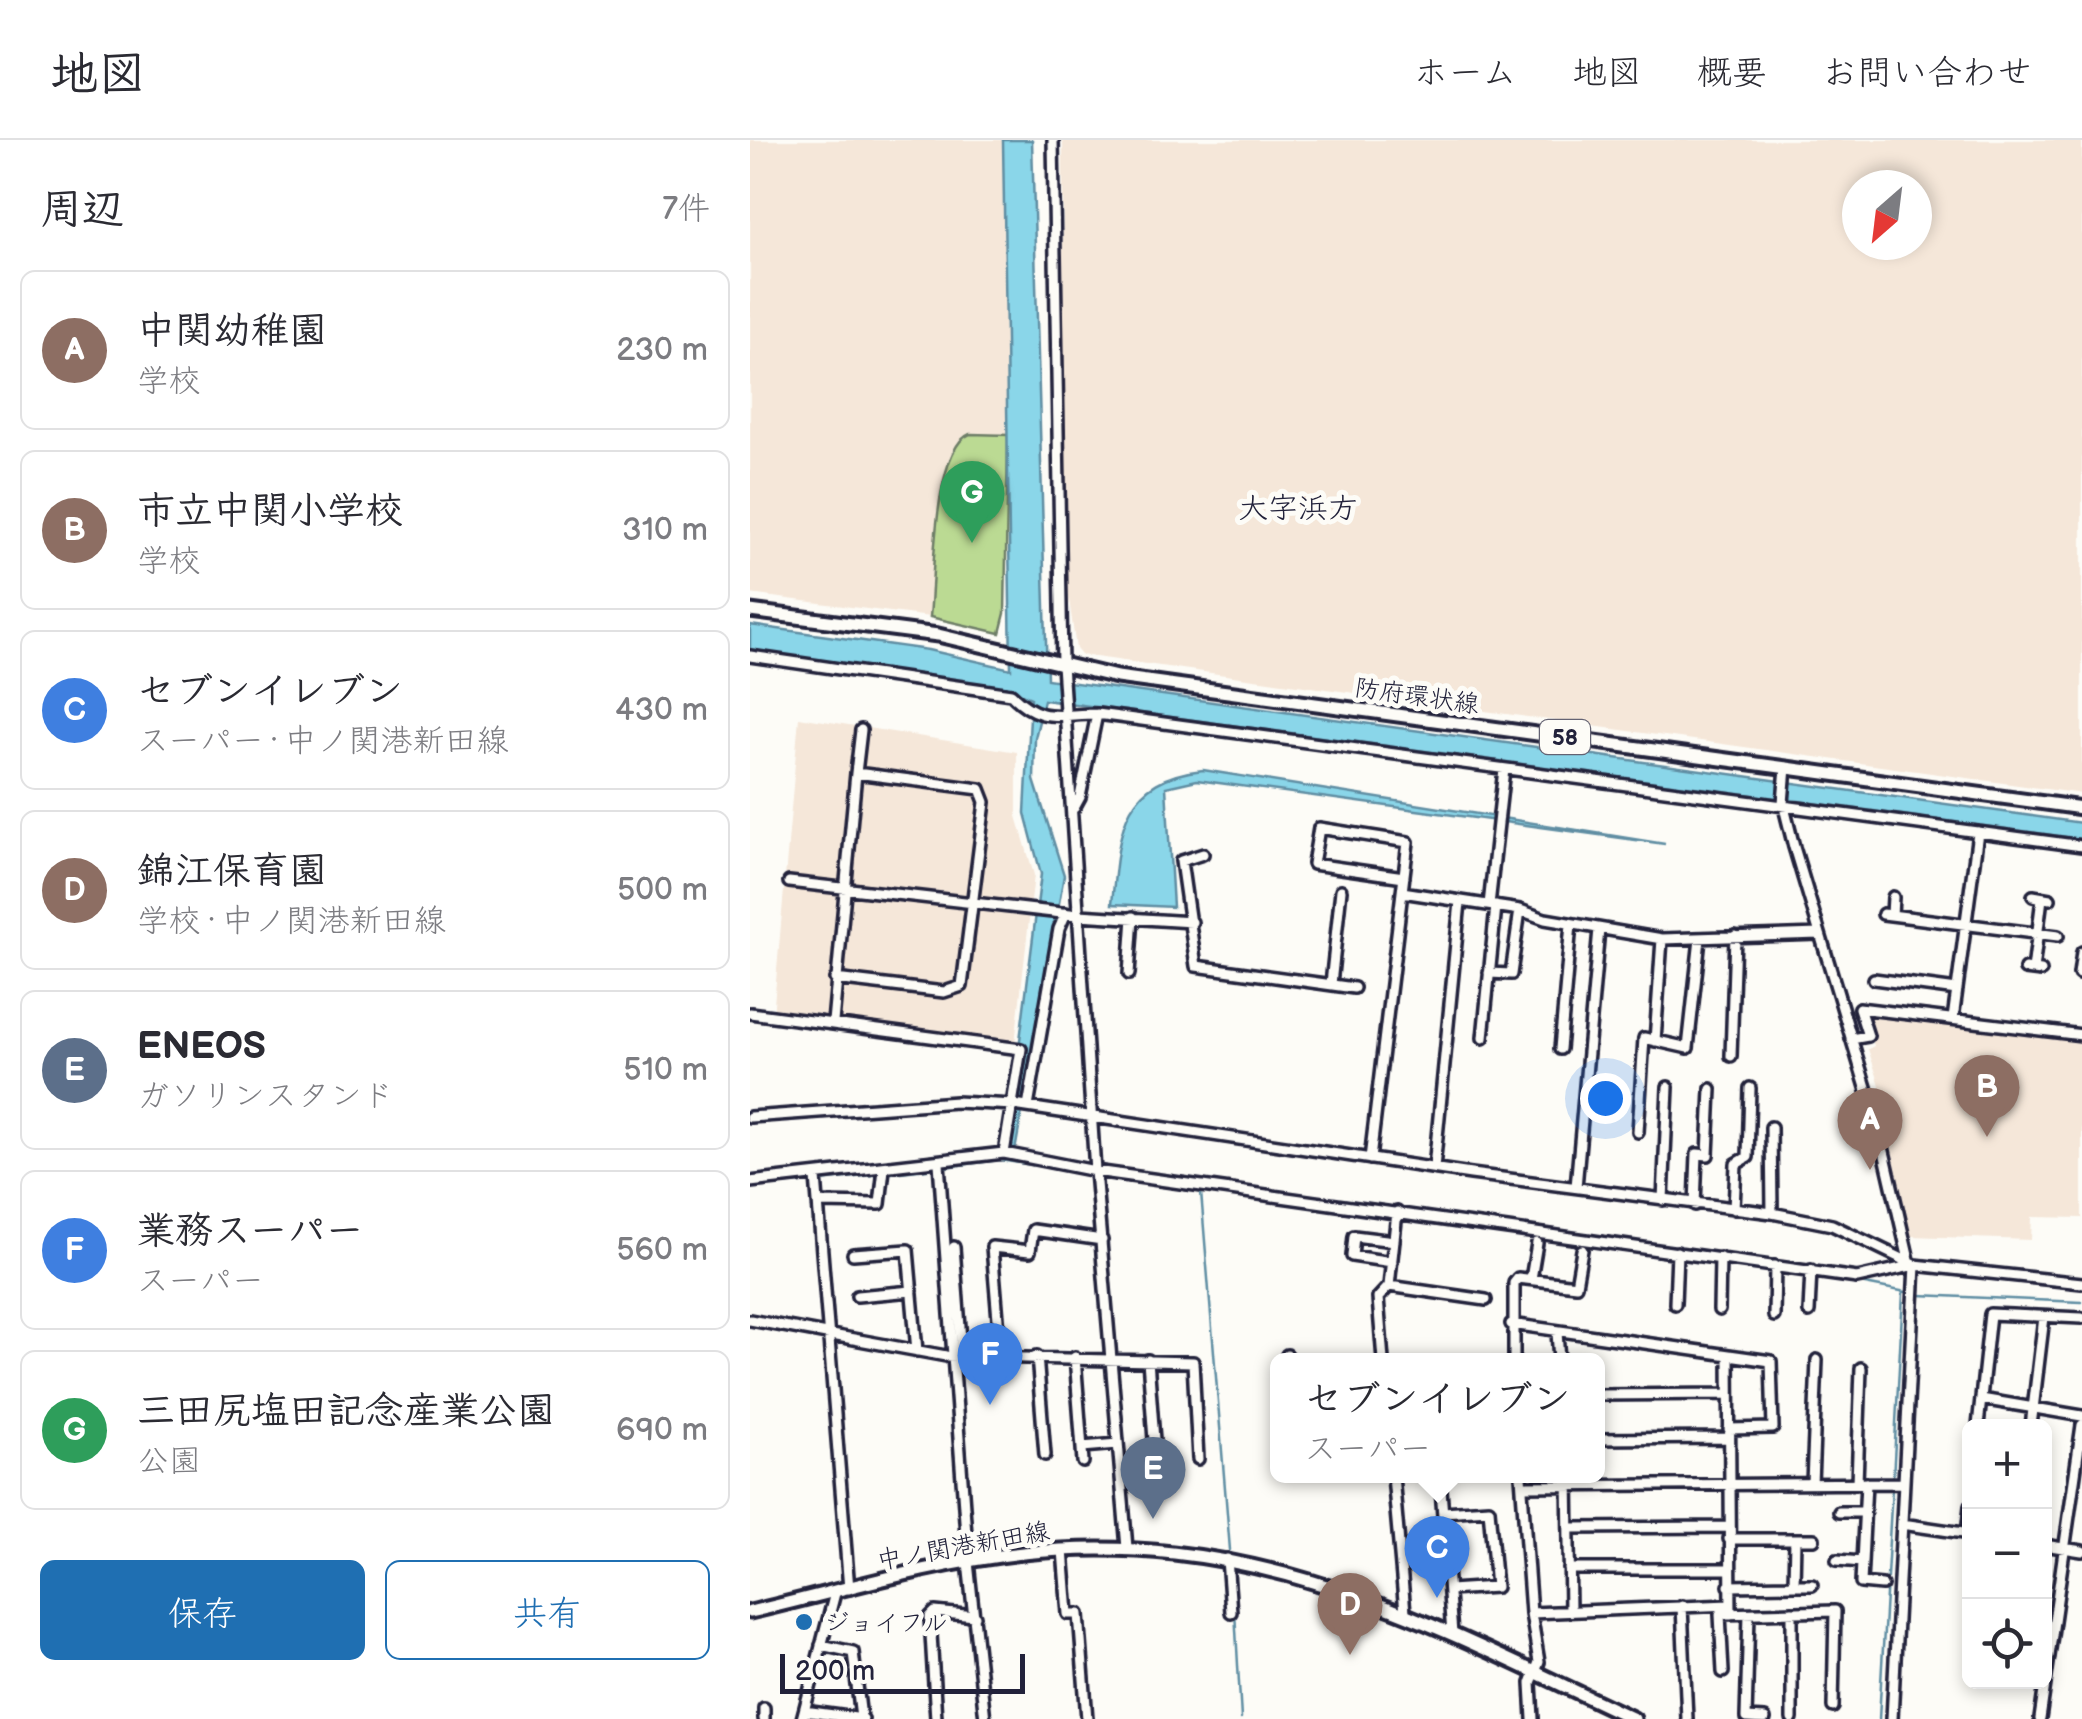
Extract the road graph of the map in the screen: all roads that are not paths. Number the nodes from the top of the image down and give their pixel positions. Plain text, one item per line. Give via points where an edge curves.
1 (1053, 140) edge
2 (750, 611) edge
3 (750, 656) edge
4 (1056, 663) junction
5 (1065, 714) junction
6 (1097, 714) junction
7 (861, 730) dead end
8 (1504, 769) junction
9 (1787, 770) junction
10 (856, 773) junction
11 (1783, 803) junction
12 (2082, 808) edge
13 (1072, 811) junction
14 (1978, 832) junction
15 (2082, 846) edge
16 (1203, 854) dead end
17 (1404, 876) junction
18 (789, 882) dead end
19 (846, 888) junction
20 (1340, 890) dead end
21 (1402, 892) junction
22 (1894, 897) dead end
23 (2042, 898) dead end
24 (973, 902) junction
25 (1460, 902) junction
26 (1492, 906) junction
27 (1520, 910) junction
28 (1063, 913) junction
29 (1079, 915) junction
30 (1133, 917) junction
31 (1192, 922) junction
32 (1571, 924) junction
33 (1966, 925) junction
34 (1599, 929) junction
35 (1819, 934) junction
36 (2038, 934) junction
37 (1734, 936) junction
38 (2058, 936) dead end
39 (1700, 938) junction
40 (1662, 939) junction
41 (2082, 952) edge
42 (2080, 967) edge
43 (2033, 970) dead end
44 (1489, 973) junction
45 (1129, 974) dead end
46 (835, 979) junction
47 (1874, 980) dead end
48 (1331, 984) junction
49 (1354, 988) dead end
50 (1958, 990) junction
51 (750, 1013) edge
52 (1953, 1019) junction
53 (833, 1022) junction
54 (2082, 1035) edge
55 (1483, 1038) dead end
56 (1851, 1040) junction
57 (1654, 1041) junction
58 (1560, 1049) dead end
59 (1730, 1056) dead end
60 (1668, 1087) dead end
61 (1711, 1088) dead end
62 (1750, 1088) dead end
63 (1014, 1105) junction
64 (1026, 1107) junction
65 (750, 1117) edge
66 (1092, 1117) junction
67 (1771, 1127) dead end
68 (1638, 1132) dead end
69 (1004, 1153) junction
70 (1370, 1159) junction
71 (939, 1163) junction
72 (1434, 1168) junction
73 (884, 1170) junction
74 (1096, 1170) junction
75 (816, 1177) junction
76 (750, 1182) edge
77 (1576, 1187) junction
78 (1663, 1200) junction
79 (820, 1203) junction
80 (1695, 1204) junction
81 (1734, 1209) junction
82 (1397, 1212) junction
83 (1772, 1213) junction
84 (1102, 1240) junction
85 (1394, 1241) junction
86 (954, 1242) dead end
87 (1536, 1243) dead end
88 (1582, 1250) dead end
89 (1678, 1252) junction
90 (853, 1254) dead end
91 (1720, 1258) junction
92 (1392, 1262) junction
93 (1912, 1262) junction
94 (1775, 1266) junction
95 (1811, 1270) junction
96 (1532, 1279) junction
97 (2082, 1282) edge
98 (1389, 1286) junction
99 (912, 1292) junction
100 (856, 1296) dead end
101 (1486, 1300) dead end
102 (1676, 1304) dead end
103 (1719, 1310) dead end
104 (1809, 1312) dead end
105 (1774, 1316) dead end
106 (2044, 1317) junction
107 (2082, 1318) edge
108 (750, 1320) edge
109 (1511, 1324) junction
110 (1556, 1332) junction
111 (829, 1338) junction
112 (917, 1351) junction
113 (1382, 1353) edge
114 (1513, 1353) edge
115 (1559, 1353) edge
116 (958, 1354) junction
117 (1001, 1355) junction
118 (1729, 1355) junction
119 (1037, 1356) junction
120 (1075, 1357) junction
121 (1111, 1358) junction
122 (1148, 1360) junction
123 (1817, 1360) dead end
124 (1861, 1368) dead end
125 (1729, 1394) junction
126 (1605, 1395) edge
127 (1981, 1400) junction
128 (2033, 1408) junction
129 (2082, 1416) edge
130 (1979, 1419) edge
131 (2032, 1419) edge
132 (2082, 1425) edge
133 (1729, 1433) junction
134 (1605, 1439) edge
135 (1118, 1444) junction
136 (1082, 1447) junction
137 (1044, 1455) dead end
138 (1198, 1458) dead end
139 (1083, 1462) dead end
140 (1157, 1480) dead end
141 (1605, 1481) edge
142 (1393, 1483) edge
143 (1441, 1483) edge
144 (1521, 1483) edge
145 (1568, 1483) edge
146 (1812, 1483) junction
147 (1861, 1483) junction
148 (1904, 1483) junction
149 (1730, 1484) junction
150 (1443, 1512) junction
151 (1840, 1512) dead end
152 (1864, 1512) junction
153 (1902, 1524) junction
154 (1569, 1528) junction
155 (1728, 1533) junction
156 (1962, 1533) edge
157 (1794, 1539) junction
158 (1814, 1539) dead end
159 (2052, 1546) edge
160 (1127, 1548) junction
161 (2062, 1548) junction
162 (1062, 1550) junction
163 (2082, 1551) edge
164 (1227, 1559) junction
165 (1836, 1560) dead end
166 (968, 1562) junction
167 (1862, 1562) junction
168 (1570, 1569) junction
169 (1728, 1569) junction
170 (1794, 1585) junction
171 (1812, 1585) dead end
172 (1882, 1585) dead end
173 (1728, 1586) junction
174 (849, 1589) junction
175 (1449, 1590) junction
176 (835, 1592) junction
177 (1682, 1606) junction
178 (1570, 1610) junction
179 (1730, 1610) junction
180 (750, 1612) edge
181 (1231, 1612) dead end
182 (1405, 1612) junction
183 (1792, 1612) junction
184 (1531, 1613) junction
185 (1749, 1614) junction
186 (975, 1616) junction
187 (1452, 1634) junction
188 (821, 1645) junction
189 (1723, 1672) dead end
190 (1535, 1673) junction
191 (1833, 1707) dead end
192 (803, 1715) edge
193 (829, 1716) edge
194 (864, 1719) edge
195 (936, 1719) edge
196 (985, 1719) edge
197 (1087, 1719) edge
198 (1533, 1719) edge
199 (1634, 1719) edge
200 (1687, 1719) edge
201 (1765, 1719) edge
202 (1792, 1719) edge
203 (1892, 1719) edge
204 (2040, 1719) edge

1 - 4 street
2 - 4 main road, 防府環状線 / 58 via 938,636
3 - 5 street via 1011,694 1030,712
4 - 5 street
4 - 9 main road, 防府環状線 / 58
5 - 6 street
5 - 13 street
6 - 8 street
6 - 13 street
7 - 10 street
8 - 11 street
8 - 26 street
9 - 11 street
9 - 12 main road, 防府環状線 / 58
10 - 19 street
10 - 24 street via 980,790
11 - 14 street
11 - 35 street
13 - 29 street
14 - 15 street
14 - 33 street
16 - 31 street via 1181,860
17 - 17 street via 1408,842 1319,828 1313,864
17 - 21 street
18 - 19 street
19 - 24 street
19 - 46 street
20 - 48 street
21 - 25 street
21 - 70 street
22 - 33 street via 1887,915
23 - 36 street
24 - 28 street
24 - 46 street via 958,990
25 - 26 street
25 - 72 street
26 - 27 street
26 - 44 street
27 - 32 street
27 - 44 street via 1511,974
28 - 29 street
28 - 64 street
29 - 30 street
29 - 66 street
30 - 31 street
30 - 45 street
31 - 48 street via 1196,966
32 - 34 street
32 - 58 street
33 - 36 street
33 - 50 street
34 - 40 street
34 - 77 street
35 - 37 street
35 - 56 street
36 - 38 street
36 - 43 street
37 - 39 street
37 - 59 street
39 - 40 street
39 - 57 street via 1688,1048
40 - 57 street
41 - 42 street
44 - 55 street
46 - 53 street
47 - 50 street
48 - 49 street
50 - 52 street
51 - 53 street
52 - 54 street
52 - 56 street via 1859,1008 1868,1036
53 - 63 street via 1021,1049
56 - 93 street
57 - 68 street via 1644,1038
60 - 78 street
61 - 80 street via 1708,1155 1697,1154
62 - 81 street via 1748,1157 1736,1164
63 - 64 street
63 - 65 street via 956,1102
63 - 69 street
64 - 66 street
66 - 70 street
66 - 74 street
67 - 83 street
69 - 71 street
69 - 74 street
70 - 72 street
71 - 73 street
71 - 116 street
72 - 77 street
73 - 75 street
73 - 79 street via 880,1204
74 - 82 street
74 - 84 street
75 - 76 street
75 - 79 street
77 - 78 street
78 - 80 street
79 - 111 street
80 - 81 street
81 - 83 street
82 - 85 street
82 - 89 street
83 - 93 street via 1832,1225
84 - 117 street via 1033,1230 1030,1251 992,1248
84 - 121 street
85 - 92 street
85 - 92 street via 1354,1236 1352,1256
86 - 116 street
87 - 96 street
88 - 96 street via 1576,1285
89 - 91 street
89 - 102 street
90 - 99 street via 908,1250
91 - 94 street
91 - 103 street
92 - 98 street
93 - 95 street via 1858,1278
93 - 97 street
93 - 148 street
94 - 95 street
94 - 105 street
95 - 104 street
96 - 109 street via 1514,1282
98 - 101 street
98 - 113 street via 1378,1298
99 - 100 street
99 - 112 street
106 - 107 street
106 - 127 street via 1990,1314
106 - 128 street
108 - 111 street
109 - 110 street
109 - 114 street
110 - 115 street
110 - 118 street
111 - 112 street
111 - 174 street
112 - 116 street
116 - 117 street
116 - 166 street
117 - 119 street
118 - 125 street
118 - 133 street via 1771,1361 1773,1428
119 - 120 street
119 - 137 street
120 - 121 street
120 - 136 street
121 - 122 street
121 - 135 street
122 - 138 street via 1193,1362
122 - 140 street
123 - 146 street
124 - 147 street
125 - 126 street
125 - 133 street
127 - 128 street
127 - 130 street
128 - 129 street
128 - 131 street
132 - 161 street
133 - 134 street
133 - 149 street
135 - 136 street
135 - 160 street
136 - 139 street
141 - 149 street
142 - 182 street
143 - 150 street
144 - 184 street
145 - 154 street
146 - 147 street
146 - 149 street
147 - 148 street
147 - 152 street
148 - 153 street
149 - 155 street
150 - 175 street
150 - 175 street via 1490,1509 1496,1587
151 - 152 street
152 - 167 street
153 - 156 street
153 - 203 street
154 - 155 street
154 - 168 street
155 - 157 street
155 - 169 street
157 - 158 street
157 - 170 street
159 - 161 street
160 - 162 main road, 中ノ関港新田線
160 - 164 main road, 中ノ関港新田線
161 - 163 street
161 - 204 street
162 - 166 main road, 中ノ関港新田線
162 - 197 street via 1068,1614 1079,1614
164 - 181 street
164 - 182 main road, 中ノ関港新田線 via 1324,1582
165 - 167 street
166 - 174 main road, 中ノ関港新田線
166 - 186 street
167 - 172 street via 1861,1583
168 - 169 street
168 - 178 street
169 - 173 street
170 - 171 street
170 - 173 street
173 - 179 street
174 - 176 main road, 中ノ関港新田線
175 - 187 street
176 - 180 main road, 中ノ関港新田線
176 - 188 street
177 - 178 street
177 - 179 street
177 - 200 street
178 - 184 street
179 - 185 street
179 - 189 street via 1720,1614
182 - 187 main road, 中ノ関港新田線
183 - 185 street
183 - 191 street via 1835,1611
183 - 202 street
184 - 190 street
185 - 201 street via 1746,1718
186 - 195 street via 930,1617
186 - 196 street
187 - 190 main road, 中ノ関港新田線
188 - 192 street
188 - 194 street via 853,1652
190 - 198 street
190 - 199 main road, 中ノ関港新田線
192 - 193 street
193 - 194 street

